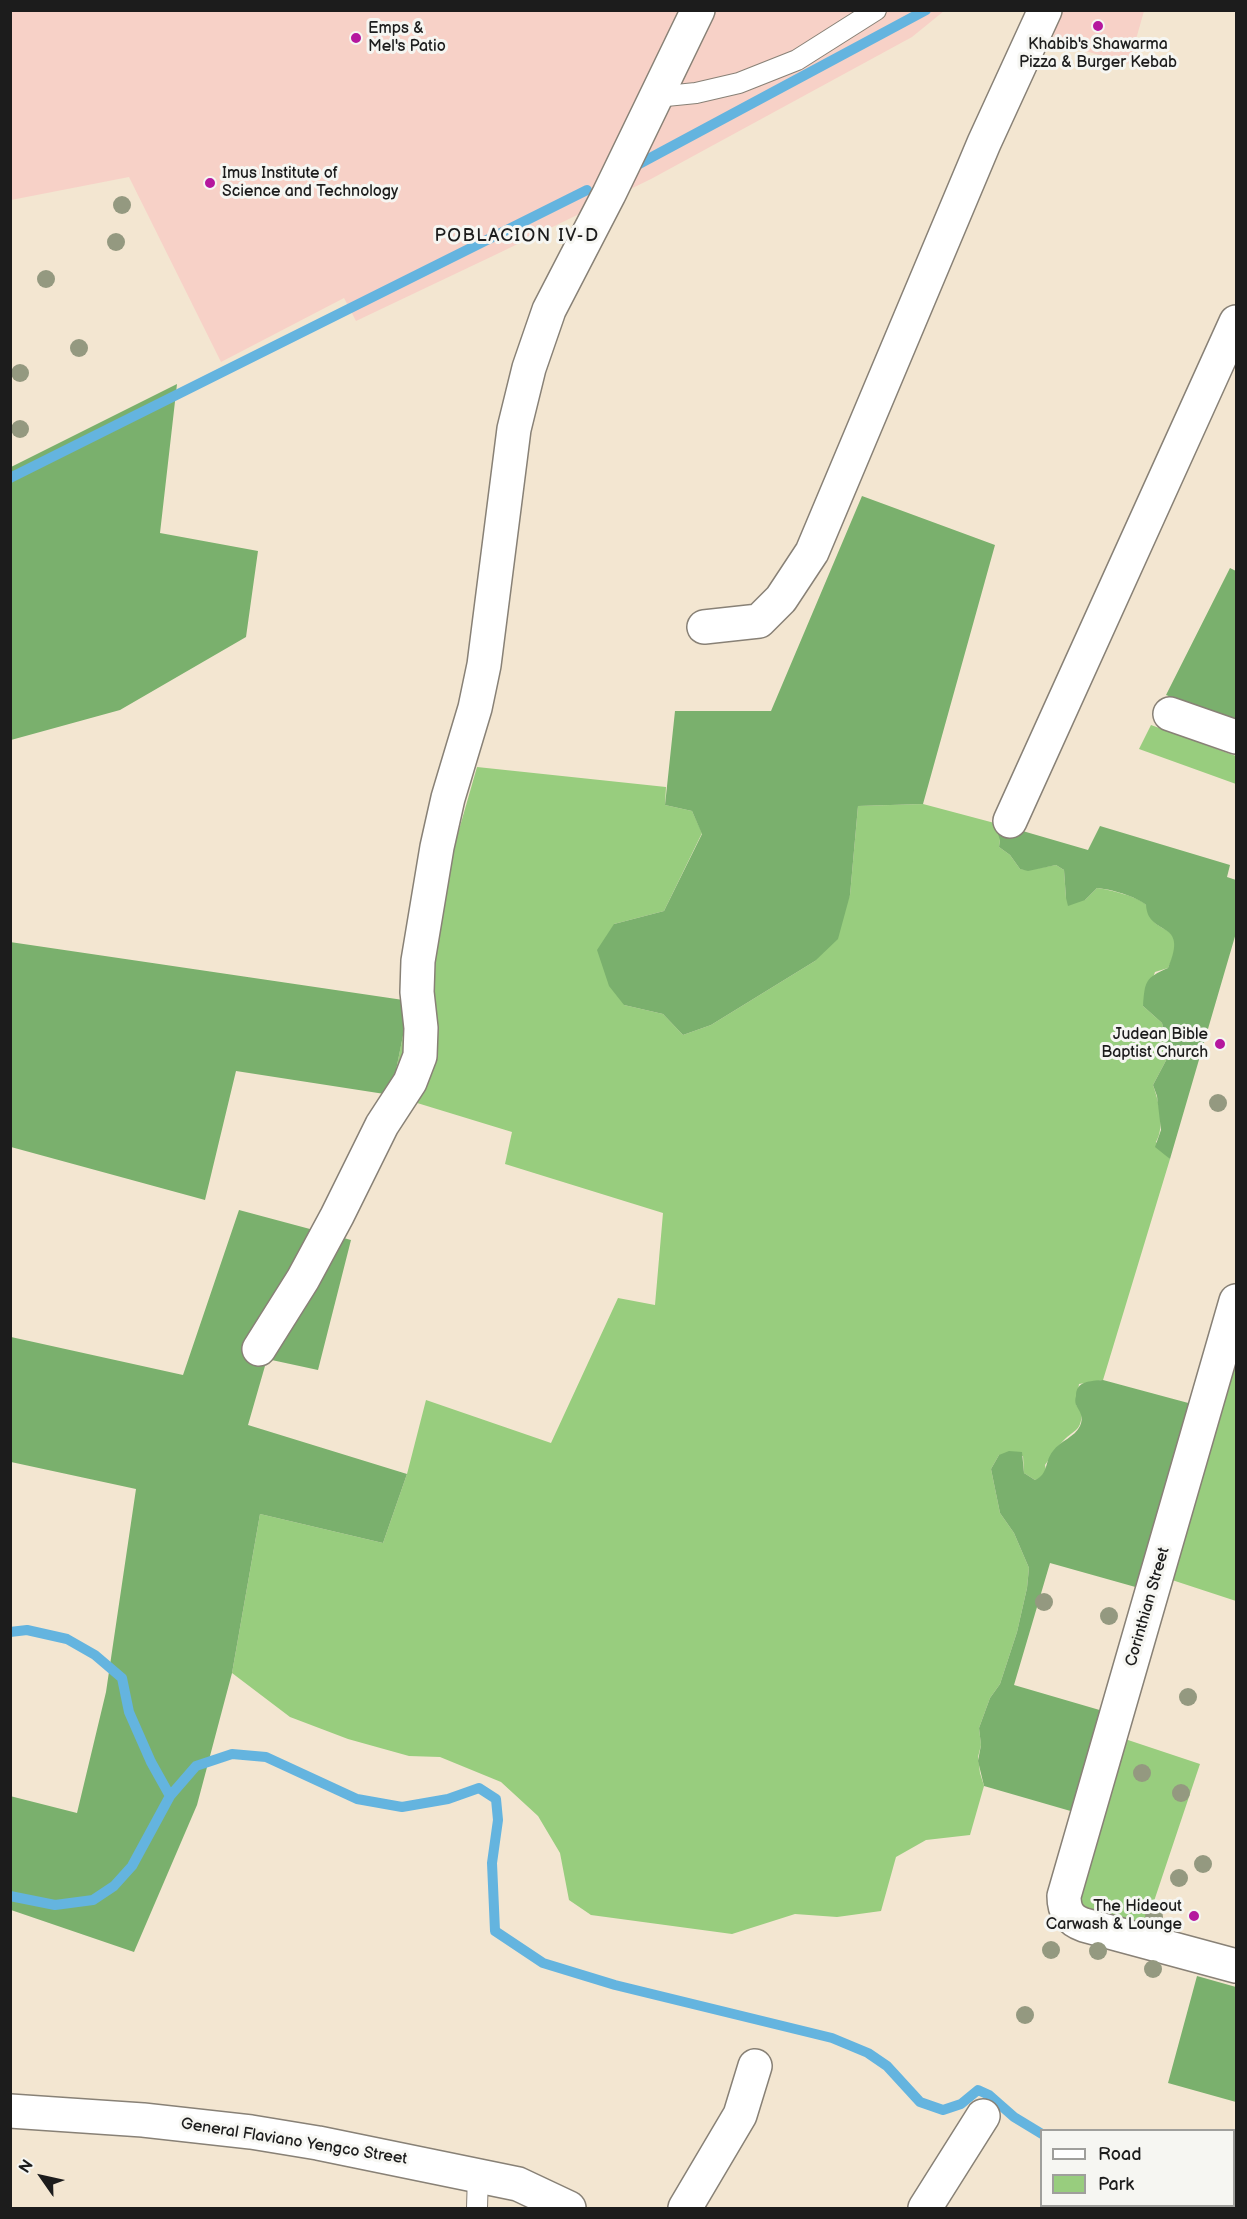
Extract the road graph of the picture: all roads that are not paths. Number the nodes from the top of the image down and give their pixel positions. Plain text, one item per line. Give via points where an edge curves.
1 (698, 10) edge
2 (876, 10) edge
3 (1045, 10) edge
4 (656, 97) junction
5 (1236, 322) edge
6 (705, 627) dead end
7 (1170, 714) dead end
8 (1236, 737) edge
9 (1010, 821) dead end
10 (1235, 1310) edge
11 (259, 1349) dead end
12 (1236, 1966) edge
13 (755, 2066) dead end
14 (10, 2111) edge
15 (984, 2116) dead end
16 (478, 2174) junction
17 (477, 2208) edge
18 (569, 2208) edge
19 (686, 2208) edge
20 (925, 2208) edge

1 - 4 street
2 - 4 lane via 797,60 738,83
3 - 6 street via 984,143 812,552 781,599 759,621
4 - 11 street via 549,310 514,429 484,665 437,847 418,961 420,1056 410,1082 382,1125 303,1279
5 - 9 street
7 - 8 street
10 - 12 street, Corinthian Street via 1064,1896 1067,1914 1074,1921
13 - 19 street via 740,2115
14 - 16 street, General Flaviano Yengco Street via 251,2132
15 - 20 street
16 - 17 lane
16 - 18 street, General Flaviano Yengco Street via 518,2184

